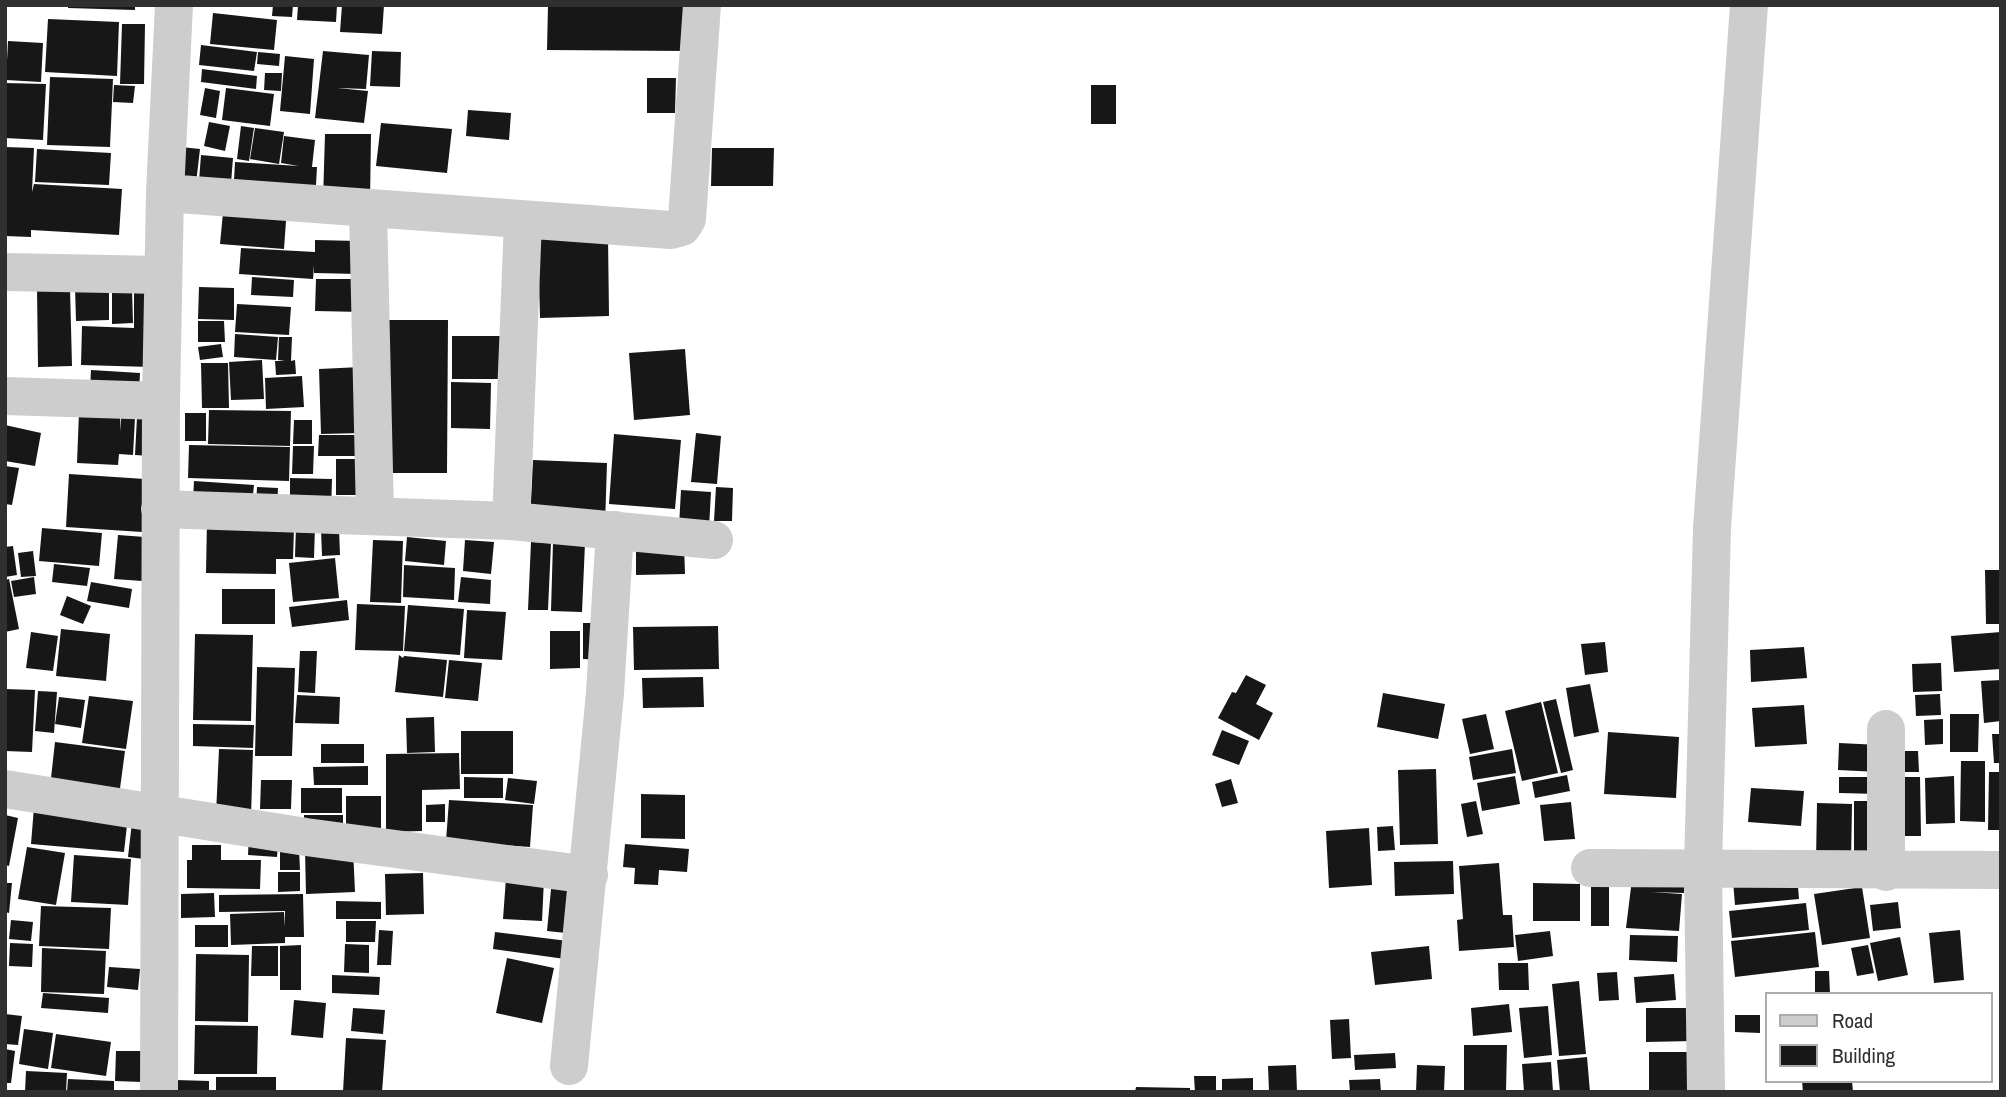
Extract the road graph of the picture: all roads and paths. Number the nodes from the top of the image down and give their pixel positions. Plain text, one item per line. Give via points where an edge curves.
1 (174, 5) edge
2 (702, 5) edge
3 (1749, 5) edge
4 (165, 193) junction
5 (368, 209) junction
6 (523, 221) junction
7 (5, 272) edge
8 (162, 275) junction
9 (5, 396) edge
10 (160, 401) junction
11 (160, 509) junction
12 (375, 515) junction
13 (511, 521) junction
14 (615, 530) junction
15 (714, 540) dead end
16 (1886, 729) dead end
17 (5, 789) edge
18 (158, 815) junction
19 (1703, 867) junction
20 (1590, 868) dead end
21 (2001, 870) edge
22 (1886, 872) junction
23 (589, 875) junction
24 (569, 1066) dead end
25 (159, 1092) edge
26 (1706, 1092) edge

1 - 4 street
2 - 6 street via 689,199 682,227 653,231
3 - 19 street via 1712,528
4 - 5 street
4 - 8 street
5 - 6 street
5 - 12 street
6 - 13 street
7 - 8 street
8 - 10 street
9 - 10 street
10 - 11 street
11 - 12 street
11 - 18 street
12 - 13 street
13 - 14 street
14 - 15 street
14 - 23 street
16 - 22 street
17 - 18 street
18 - 23 street
18 - 25 street
19 - 20 street
19 - 22 street
19 - 26 street
21 - 22 street
23 - 24 street

